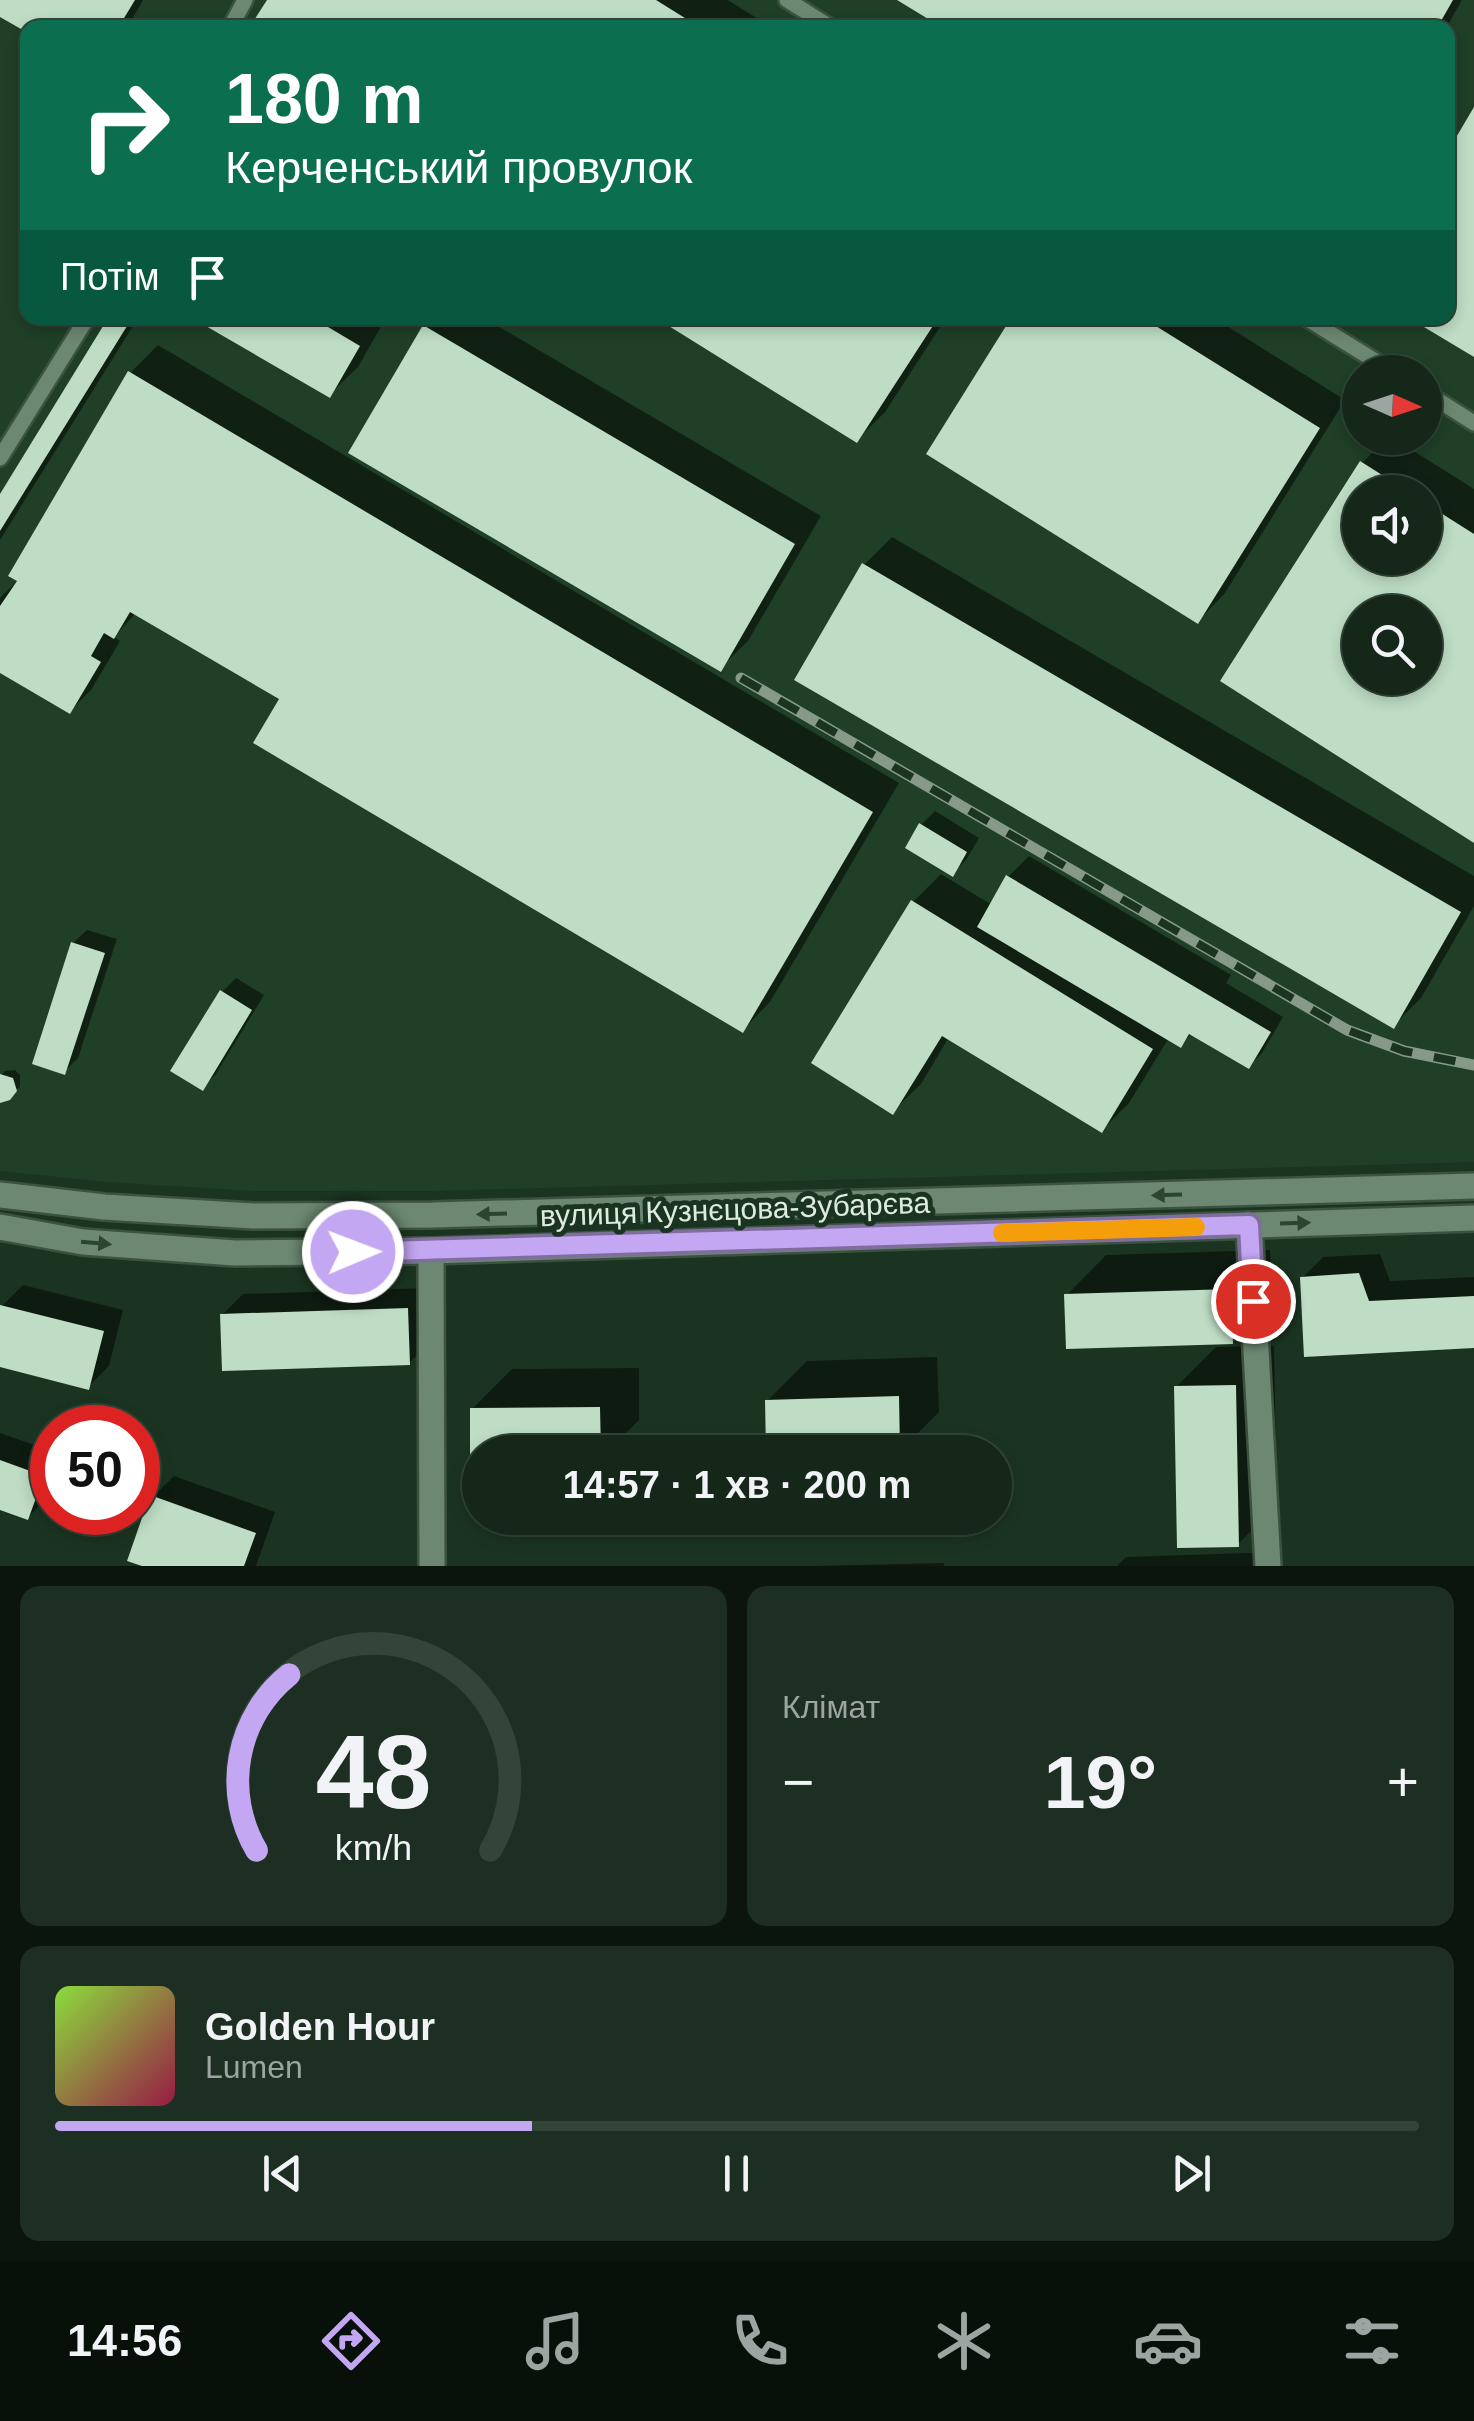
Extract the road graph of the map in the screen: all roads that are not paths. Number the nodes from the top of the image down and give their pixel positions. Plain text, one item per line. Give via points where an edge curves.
1 (786, 0) edge
2 (819, 20) edge
3 (82, 325) edge
4 (1317, 325) edge
5 (1366, 355) edge
6 (1442, 403) edge
7 (1474, 423) edge
8 (0, 458) edge
9 (1474, 1186) edge
10 (0, 1195) edge
11 (1474, 1218) edge
12 (1249, 1225) junction
13 (0, 1227) edge
14 (431, 1250) junction
15 (432, 1566) edge
16 (1268, 1566) edge

1 - 2 lane
3 - 8 lane
4 - 5 lane
6 - 7 lane
9 -> 10 main road, вулиця Кузнєцова-Зубарєва via 433,1215 253,1216
12 -> 11 main road, вулиця Кузнєцова-Зубарєва
12 - 14 main road, вулиця Кузнєцова-Зубарєва
12 - 16 main road
13 -> 14 main road, вулиця Кузнєцова-Зубарєва via 83,1242 236,1254
14 - 15 main road

